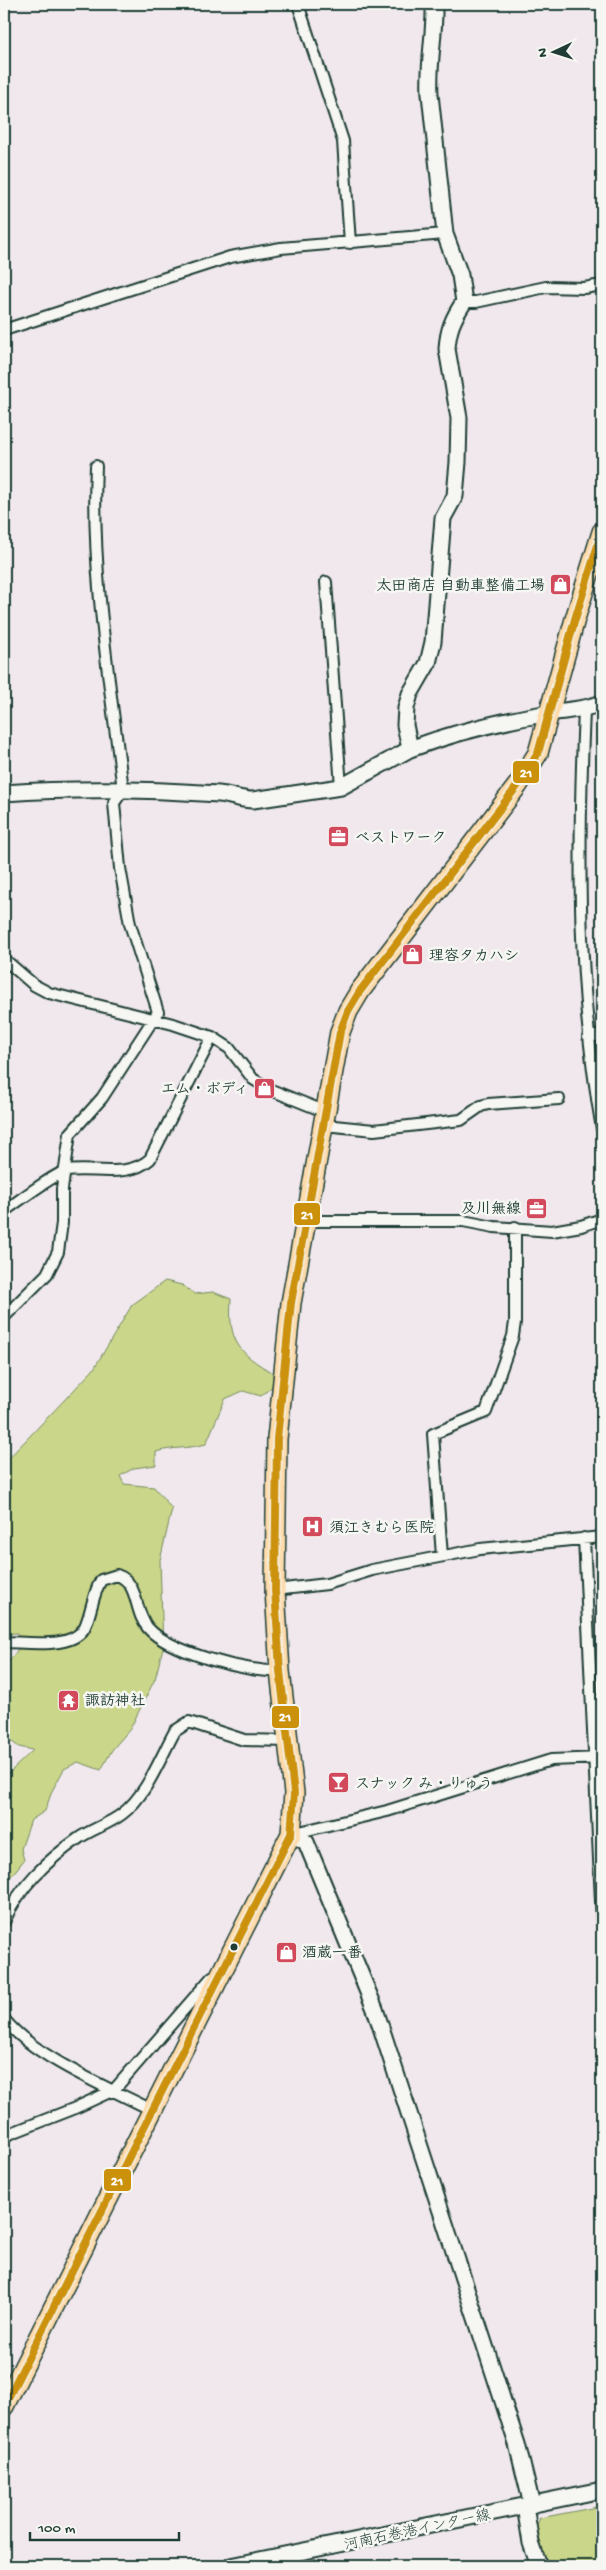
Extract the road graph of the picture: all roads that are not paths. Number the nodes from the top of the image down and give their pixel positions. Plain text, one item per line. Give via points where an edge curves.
1 (298, 4) edge
2 (434, 4) edge
3 (446, 234) junction
4 (350, 243) junction
5 (602, 285) edge
6 (464, 302) junction
7 (4, 330) edge
8 (96, 466) dead end
9 (602, 532) edge
10 (326, 582) dead end
11 (602, 703) edge
12 (584, 710) junction
13 (549, 713) junction
14 (410, 749) junction
15 (341, 787) junction
16 (123, 790) junction
17 (4, 793) edge
18 (4, 959) edge
19 (154, 1020) junction
20 (602, 1035) edge
21 (212, 1037) junction
22 (588, 1037) junction
23 (559, 1099) dead end
24 (325, 1118) junction
25 (602, 1129) edge
26 (65, 1171) junction
27 (4, 1211) edge
28 (602, 1219) edge
29 (306, 1221) junction
30 (515, 1227) junction
31 (4, 1316) edge
32 (602, 1537) edge
33 (584, 1538) junction
34 (442, 1556) junction
35 (275, 1590) junction
36 (4, 1642) edge
37 (280, 1671) junction
38 (288, 1741) junction
39 (598, 1757) edge
40 (291, 1834) junction
41 (4, 1922) edge
42 (602, 1923) edge
43 (227, 1961) junction
44 (4, 2019) edge
45 (114, 2090) junction
46 (152, 2110) junction
47 (4, 2136) edge
48 (4, 2406) edge
49 (602, 2490) edge
50 (528, 2506) junction
51 (295, 2560) edge
52 (231, 2566) edge
53 (540, 2566) edge

1 - 4 street via 343,141
2 - 3 street via 435,28 429,72
3 - 4 street
3 - 6 street via 460,275
4 - 7 street via 281,248 230,257
5 - 6 street via 546,287
6 - 14 street via 453,318 447,342 460,439 454,496 443,518 433,642 428,664 410,694 406,708 405,725
8 - 16 street via 103,621
9 - 13 highway
10 - 15 street
11 - 12 street
12 - 13 street
12 - 22 street via 579,885
13 - 14 street via 447,735
13 - 24 highway via 538,753 528,770 360,991 348,1012 340,1032
14 - 15 street
15 - 16 street via 253,800 239,800 222,794
16 - 17 street via 56,789
16 - 19 street via 114,804 120,868 130,924 158,1012
18 - 19 street via 48,993
19 - 21 street
19 - 26 street via 102,1098 70,1134
20 - 22 street
21 - 24 street via 229,1048 259,1082
21 - 26 street via 150,1159 142,1166 112,1171
22 - 25 street
23 - 24 street via 488,1104 461,1120 374,1130
24 - 29 highway
26 - 27 street
26 - 31 street via 58,1252 47,1274
28 - 30 street via 552,1231
29 - 30 street via 463,1221
29 - 35 highway via 291,1303 277,1439
30 - 34 street via 513,1336 486,1412 433,1434
32 - 33 street
33 - 34 street
33 - 39 street
34 - 35 street via 372,1570 326,1584
35 - 37 highway
36 - 37 street via 53,1643 79,1636 101,1580 117,1575 128,1580 139,1614 147,1628 159,1637 233,1666
37 - 38 highway
38 - 40 highway via 294,1793
38 - 41 street via 244,1740 189,1722 182,1725 175,1731 136,1800 122,1814 80,1838 32,1878 13,1902
39 - 40 street via 550,1760 387,1811
39 - 42 street
40 - 43 highway
40 - 50 street via 306,1842 375,2009 517,2444
43 - 45 street
43 - 46 highway
44 - 45 street via 33,2046
45 - 46 street
45 - 47 street
46 - 48 highway
49 - 50 street, 河南石巻港インター線
50 - 51 street, 河南石巻港インター線
50 - 53 street via 531,2543
51 - 52 street, 河南石巻港インター線

